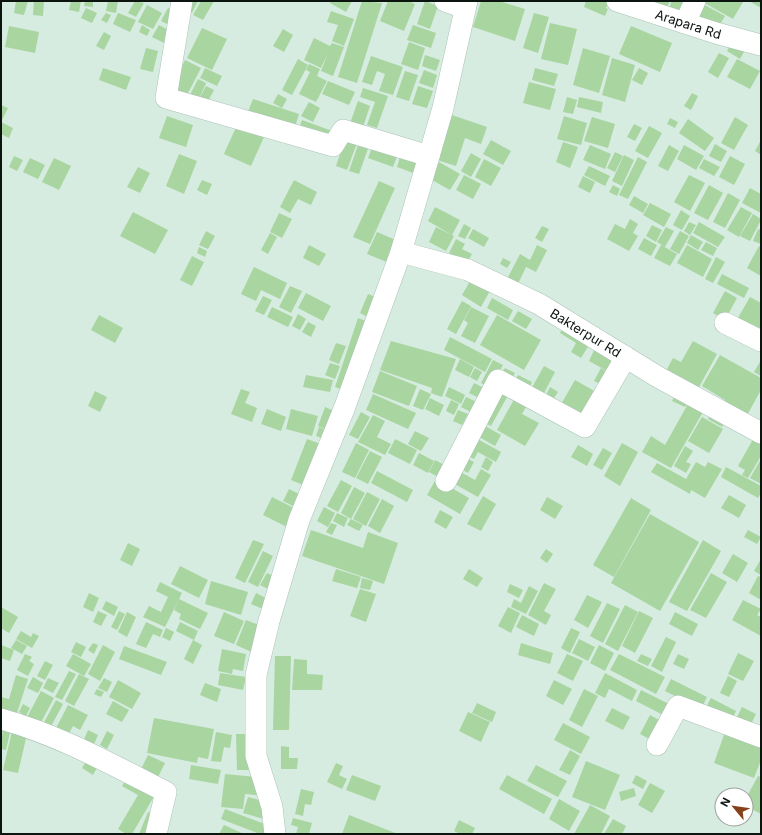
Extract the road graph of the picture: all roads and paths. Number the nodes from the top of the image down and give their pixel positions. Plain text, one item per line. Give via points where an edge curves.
1 (182, 1) edge
2 (445, 1) edge
3 (617, 1) edge
4 (695, 1) edge
5 (466, 5) edge
6 (685, 24) junction
7 (761, 45) edge
8 (429, 156) junction
9 (401, 252) junction
10 (724, 323) dead end
11 (761, 341) edge
12 (626, 357) junction
13 (761, 433) edge
14 (446, 481) dead end
15 (1, 719) edge
16 (761, 737) edge
17 (657, 745) dead end
18 (156, 834) edge
19 (275, 834) edge

1 - 8 street via 166,98 334,146 343,130
2 - 5 street
3 - 6 street, Arapara Rd
4 - 6 street
5 - 8 street via 443,108
6 - 7 street, Arapara Rd
8 - 9 street
9 - 12 street, Bakterpur Rd via 468,270 539,304
9 - 19 street via 344,409 298,520 256,675 256,756 272,807
10 - 11 street
12 - 13 street, Bakterpur Rd
12 - 14 street via 585,427 498,380
15 - 18 street via 86,752 166,792
16 - 17 street via 678,706

